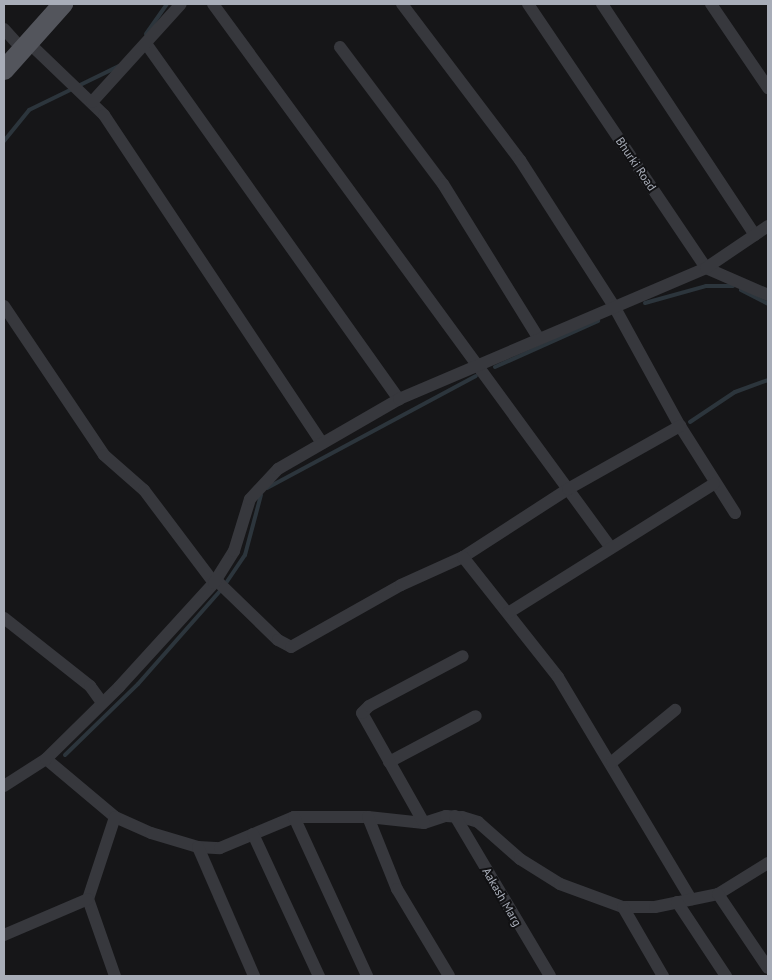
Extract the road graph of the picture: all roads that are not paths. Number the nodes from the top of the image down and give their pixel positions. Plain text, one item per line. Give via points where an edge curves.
1 (63, 4) edge
2 (181, 4) edge
3 (213, 4) edge
4 (402, 4) edge
5 (528, 4) edge
6 (602, 4) edge
7 (711, 4) edge
8 (4, 29) edge
9 (147, 45) junction
10 (26, 46) junction
11 (340, 47) dead end
12 (4, 70) edge
13 (768, 88) edge
14 (90, 99) junction
15 (768, 226) edge
16 (755, 235) junction
17 (706, 268) junction
18 (768, 295) edge
19 (4, 306) edge
20 (615, 308) junction
21 (538, 337) junction
22 (477, 365) junction
23 (399, 399) junction
24 (680, 426) junction
25 (322, 443) junction
26 (714, 484) junction
27 (568, 489) junction
28 (735, 513) dead end
29 (611, 548) junction
30 (463, 557) junction
31 (215, 582) junction
32 (508, 613) junction
33 (4, 618) edge
34 (463, 656) dead end
35 (101, 701) junction
36 (675, 710) dead end
37 (476, 716) dead end
38 (46, 759) junction
39 (389, 762) junction
40 (612, 762) junction
41 (4, 786) edge
42 (455, 816) junction
43 (115, 817) junction
44 (294, 817) junction
45 (368, 817) junction
46 (424, 823) junction
47 (254, 834) junction
48 (198, 847) junction
49 (768, 863) edge
50 (718, 894) junction
51 (88, 899) junction
52 (691, 900) junction
53 (677, 902) junction
54 (623, 907) junction
55 (4, 935) edge
56 (768, 968) edge
57 (115, 976) edge
58 (254, 976) edge
59 (319, 976) edge
60 (368, 976) edge
61 (449, 976) edge
62 (550, 976) edge
63 (663, 976) edge
64 (726, 976) edge

1 - 10 main road
2 - 9 street
3 - 22 street
4 - 20 street via 520,160
5 - 17 street, Bhurki Road
6 - 16 street
7 - 13 street
8 - 10 street
9 - 14 street
9 - 23 street
10 - 12 main road
10 - 14 street
11 - 21 street via 443,184
14 - 25 street
15 - 16 street
16 - 17 street
17 - 18 street
17 - 20 street
19 - 31 street via 104,455 144,490
20 - 21 street
20 - 24 street
21 - 22 street
22 - 23 street
22 - 27 street
23 - 25 street
24 - 26 street
24 - 27 street
25 - 31 street via 262,483 250,499 234,551
26 - 28 street
26 - 29 street
27 - 29 street
27 - 30 street
29 - 32 street
30 - 31 street via 401,585 291,647 278,640
30 - 32 street
31 - 35 street via 120,687
32 - 40 street via 558,677
33 - 35 street via 90,686
34 - 39 street via 363,711 362,716
35 - 38 street
36 - 40 street
37 - 39 street
38 - 41 street
38 - 43 street
39 - 46 street
40 - 52 street
42 - 46 street
42 - 54 street via 478,822 520,859 560,884
42 - 62 street, Aakash Marg
43 - 48 street via 151,833
43 - 51 street
44 - 45 street
44 - 47 street
44 - 60 street
45 - 46 street
45 - 61 street via 397,889
47 - 48 street via 220,848
47 - 59 street
48 - 58 street
49 - 50 street
50 - 52 street
50 - 56 street
51 - 55 street
51 - 57 street
52 - 53 street
53 - 54 street
53 - 64 street
54 - 63 street

